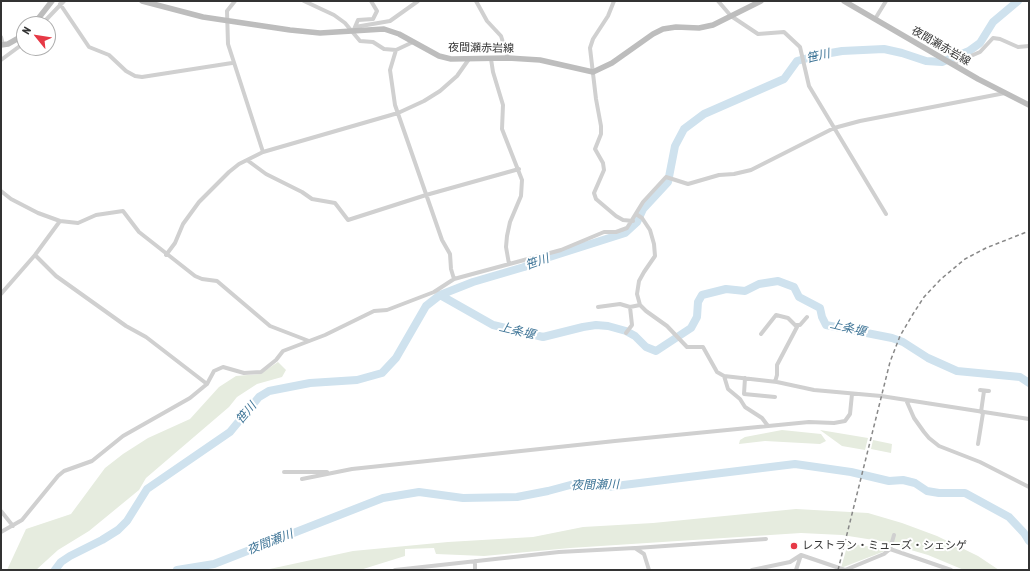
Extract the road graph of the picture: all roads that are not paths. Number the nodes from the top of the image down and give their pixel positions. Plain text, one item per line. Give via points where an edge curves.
1 (52, 1) edge
2 (142, 1) edge
3 (234, 1) edge
4 (304, 1) edge
5 (371, 1) edge
6 (418, 1) edge
7 (476, 1) edge
8 (614, 1) edge
9 (718, 1) edge
10 (761, 1) edge
11 (844, 1) edge
12 (886, 1) edge
13 (62, 3) edge
14 (40, 16) edge
15 (50, 16) edge
16 (731, 16) junction
17 (875, 19) junction
18 (227, 21) junction
19 (354, 29) junction
20 (1, 37) edge
21 (16, 40) edge
22 (413, 42) junction
23 (2, 45) edge
24 (1029, 46) edge
25 (16, 49) edge
26 (396, 50) junction
27 (508, 58) junction
28 (469, 59) junction
29 (491, 59) junction
30 (1, 60) edge
31 (232, 63) junction
32 (951, 63) junction
33 (593, 72) junction
34 (1005, 93) junction
35 (1029, 105) edge
36 (398, 113) junction
37 (834, 128) junction
38 (263, 152) junction
39 (247, 160) junction
40 (519, 169) junction
41 (1, 190) edge
42 (426, 195) junction
43 (886, 214) dead end
44 (638, 216) junction
45 (60, 221) junction
46 (633, 221) junction
47 (35, 255) junction
48 (166, 255) junction
49 (509, 264) junction
50 (454, 279) junction
51 (1, 294) edge
52 (640, 305) junction
53 (598, 306) dead end
54 (630, 308) junction
55 (807, 317) dead end
56 (796, 325) junction
57 (626, 333) dead end
58 (761, 334) dead end
59 (309, 341) junction
60 (724, 376) junction
61 (745, 378) junction
62 (775, 382) junction
63 (207, 384) junction
64 (990, 391) dead end
65 (852, 394) junction
66 (775, 397) dead end
67 (907, 402) junction
68 (982, 412) junction
69 (1029, 419) edge
70 (768, 426) junction
71 (978, 444) dead end
72 (284, 472) dead end
73 (332, 473) junction
74 (302, 479) dead end
75 (1029, 487) edge
76 (1, 511) edge
77 (14, 526) junction
78 (1, 532) edge
79 (894, 535) dead end
80 (766, 539) dead end
81 (635, 548) junction
82 (890, 549) junction
83 (801, 555) junction
84 (475, 561) junction
85 (825, 564) junction
86 (768, 568) edge
87 (395, 570) edge
88 (474, 570) edge
89 (649, 570) edge
90 (752, 570) edge
91 (796, 570) edge
92 (823, 570) edge
93 (844, 570) edge
94 (951, 570) edge

1 - 14 main road
2 - 18 main road, 夜間瀬赤岩線
3 - 18 street via 227,11
4 - 19 street via 334,15
5 - 19 street via 377,11 374,19 358,20
6 - 19 street via 390,21
7 - 27 street via 487,21 501,36
8 - 33 street via 590,48
9 - 16 street
10 - 16 main road
11 - 17 main road, 夜間瀬赤岩線
12 - 17 street
13 - 15 street
13 - 31 street via 89,47 109,55 135,76
16 - 33 main road via 713,25 699,28 663,29 612,63
16 - 37 street via 758,34 784,32 800,47 808,86
17 - 32 main road, 夜間瀬赤岩線
18 - 19 main road, 夜間瀬赤岩線 via 320,33
18 - 31 street
19 - 22 main road, 夜間瀬赤岩線 via 384,29
19 - 26 street via 360,41 373,42 384,50
20 - 23 street
21 - 23 main road
22 - 26 street
22 - 28 main road, 夜間瀬赤岩線 via 451,60
24 - 32 street via 1018,47 993,38 980,52
25 - 30 street
26 - 36 street via 390,70
27 - 29 main road, 夜間瀬赤岩線
27 - 33 main road, 夜間瀬赤岩線 via 540,60 575,70
28 - 29 main road, 夜間瀬赤岩線
28 - 36 street via 457,76 440,91
29 - 40 street via 503,105 502,129
31 - 38 street
32 - 34 main road, 夜間瀬赤岩線
33 - 46 street via 601,126 601,134 595,149 604,170 594,193 596,200 616,216
34 - 35 main road, 夜間瀬赤岩線
34 - 37 street
36 - 38 street
36 - 42 street
37 - 43 street
37 - 44 street via 751,170 719,175 688,184 669,178 643,202
38 - 39 street
39 - 42 street via 266,174 296,188 312,199 335,203 348,220
39 - 48 street via 229,172 199,202
40 - 42 street
40 - 49 street via 522,189 507,236
41 - 45 street via 12,199
42 - 50 street via 442,240 450,254
44 - 46 street
44 - 52 street via 650,230 655,256 639,281
45 - 47 street
45 - 48 street via 78,223 96,215 123,212 139,232
46 - 49 street via 627,228 604,232 561,250
47 - 51 street
47 - 63 street via 56,276 126,326 146,337
48 - 59 street via 195,276 217,281 270,326
49 - 50 street
50 - 59 street via 434,292 387,310 374,311
52 - 54 street
52 - 60 street via 687,347 703,347 717,372
53 - 54 street via 620,304
54 - 57 street via 632,325
55 - 56 street via 800,325
56 - 58 street via 788,318 776,315
56 - 62 street via 777,365
59 - 63 street via 283,351 261,372 244,373 223,367 214,371
60 - 61 street
60 - 70 street via 728,389
61 - 62 street
61 - 66 street via 744,394
62 - 65 street
63 - 77 street via 190,398 123,436 92,461 64,471
64 - 68 street via 982,390
65 - 67 street
65 - 70 street via 850,414 845,421
67 - 68 street
67 - 75 street via 924,432 940,446 980,462
68 - 69 street
68 - 71 street
70 - 73 street
72 - 73 street
73 - 74 street
76 - 77 street
77 - 78 street
79 - 82 street
80 - 81 street
81 - 84 street via 559,552
81 - 89 street via 644,554
82 - 93 street via 884,554
82 - 94 street
83 - 85 street
83 - 86 street via 790,562
83 - 91 street
84 - 87 street
84 - 88 street
85 - 92 street
85 - 93 street
86 - 90 street

